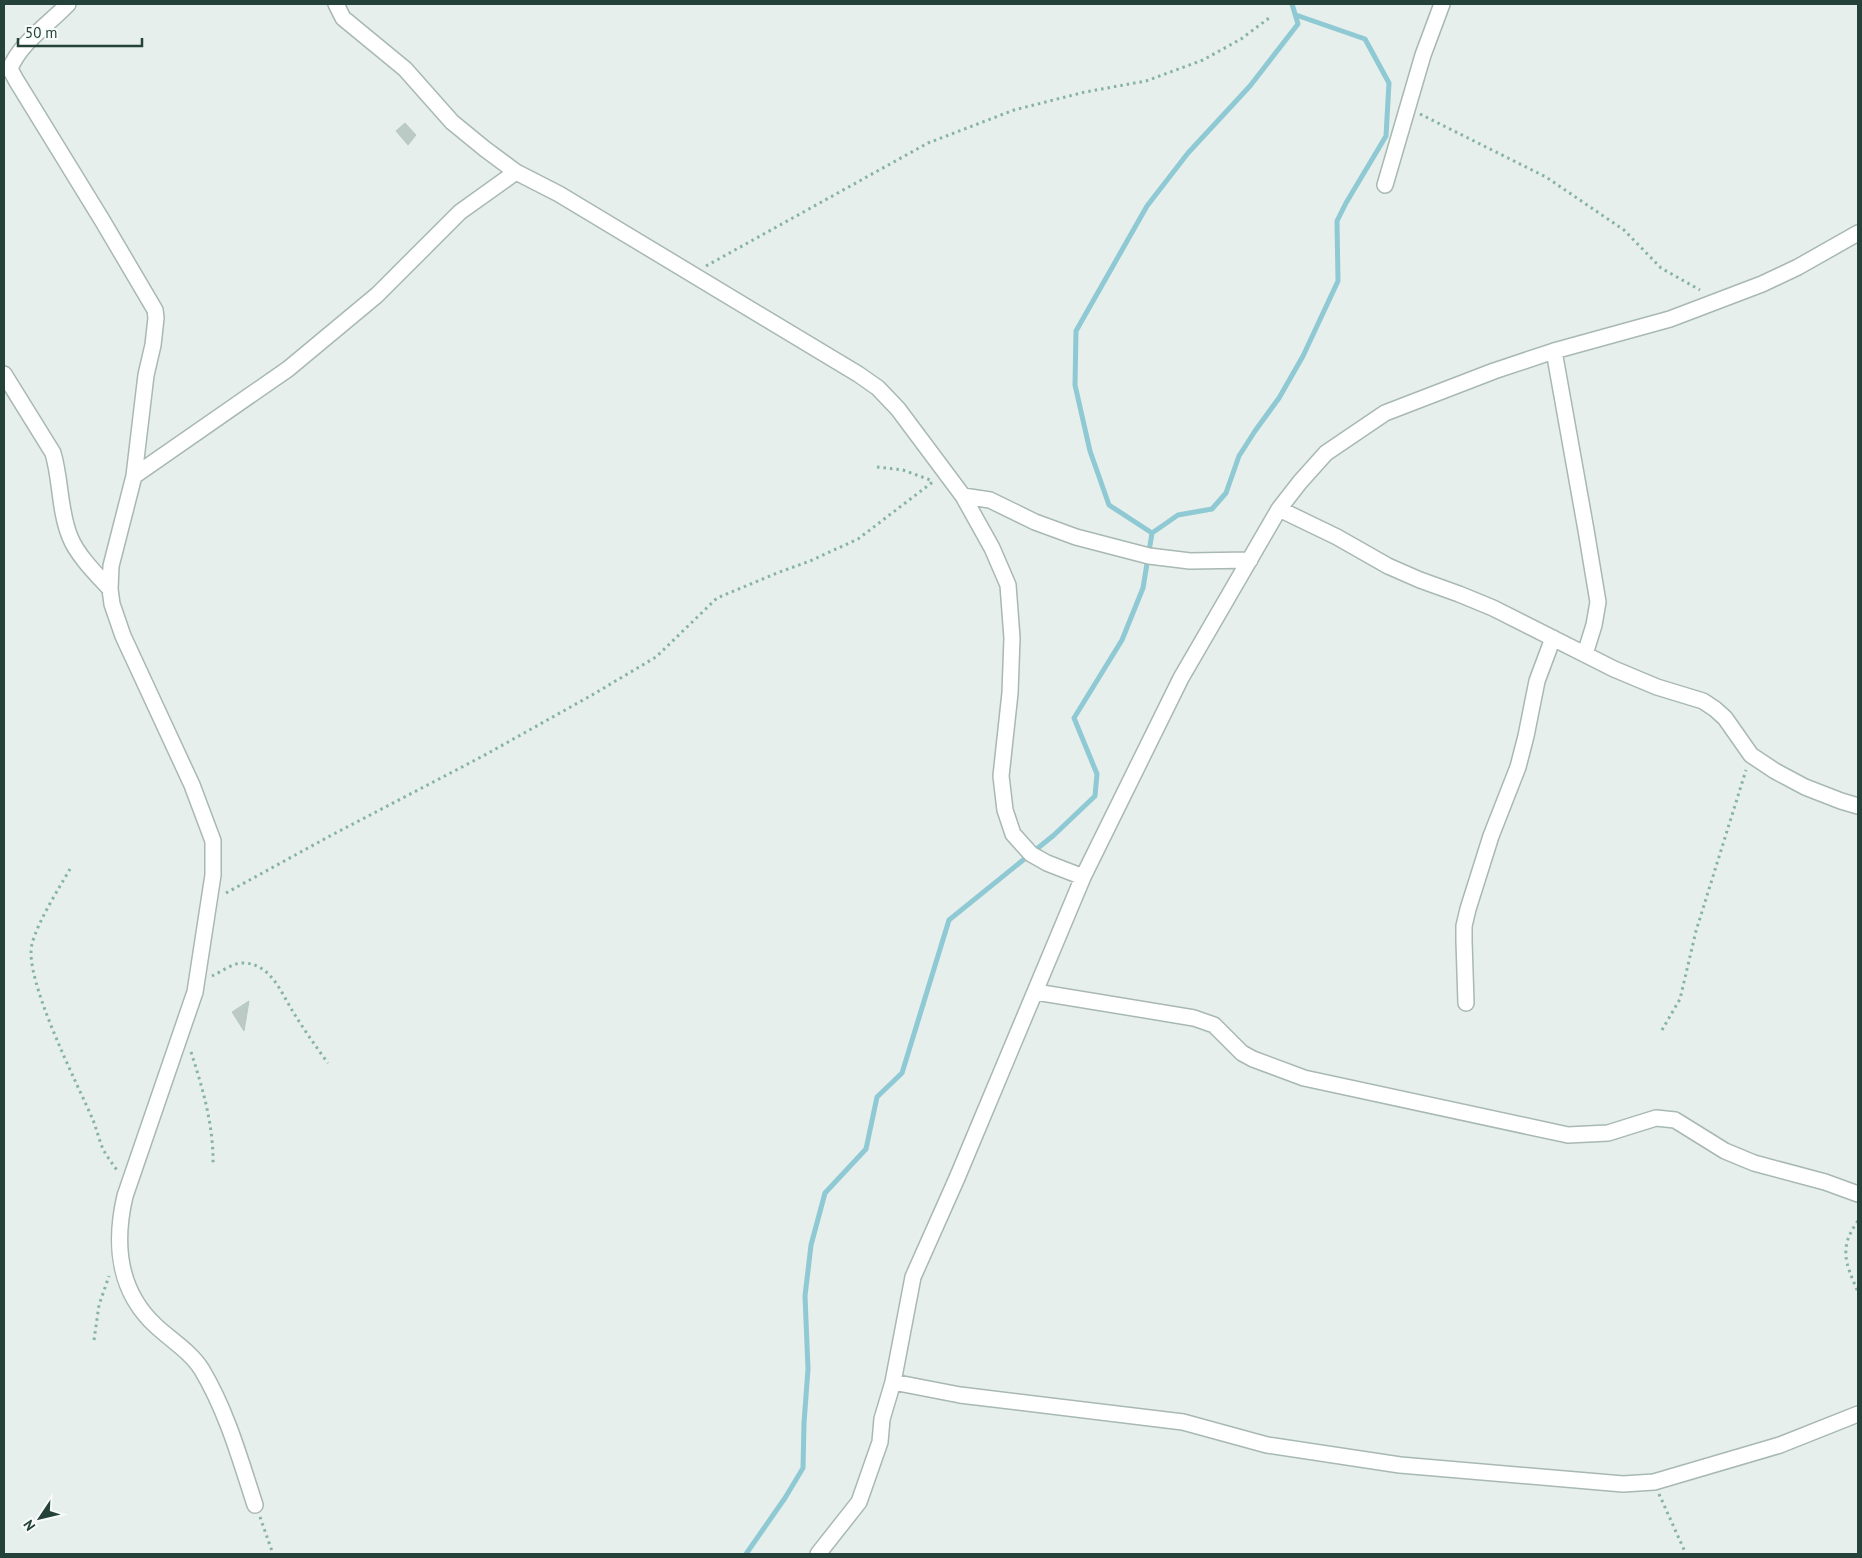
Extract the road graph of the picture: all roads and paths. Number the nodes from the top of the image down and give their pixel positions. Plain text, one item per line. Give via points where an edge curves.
1 (68, 4) edge
2 (336, 4) edge
3 (1442, 4) edge
4 (1269, 18) dead end
5 (1408, 108) junction
6 (516, 172) junction
7 (1385, 185) dead end
8 (1858, 233) edge
9 (692, 273) junction
10 (1718, 300) junction
11 (1554, 351) junction
12 (4, 374) edge
13 (877, 467) dead end
14 (947, 472) junction
15 (134, 476) junction
16 (934, 482) junction
17 (963, 496) junction
18 (1279, 509) junction
19 (1250, 560) junction
20 (110, 589) junction
21 (1553, 638) junction
22 (1585, 654) junction
23 (1751, 755) junction
24 (1858, 806) edge
25 (70, 869) dead end
26 (1083, 877) junction
27 (209, 902) junction
28 (197, 982) junction
29 (1036, 992) junction
30 (1466, 1003) dead end
31 (183, 1028) junction
32 (1662, 1030) dead end
33 (328, 1063) dead end
34 (213, 1166) dead end
35 (128, 1187) junction
36 (1858, 1194) edge
37 (1858, 1220) edge
38 (109, 1274) dead end
39 (1858, 1292) edge
40 (94, 1340) dead end
41 (893, 1382) junction
42 (1858, 1414) edge
43 (1654, 1482) junction
44 (255, 1505) joint
45 (273, 1554) edge
46 (818, 1554) edge
47 (1686, 1554) edge

1 - 15 street via 26,44 10,69 155,310
2 - 6 street via 343,18 405,69 452,122
3 - 5 street
4 - 9 path via 1203,60 1146,81 1014,110 928,143
5 - 7 street
5 - 10 path via 1546,177 1624,230 1661,268
6 - 9 street
6 - 15 street via 460,212 376,295 296,363
8 - 10 street via 1798,267
9 - 14 street via 878,388
10 - 11 street via 1670,319
11 - 18 street via 1385,413 1326,453
11 - 22 street via 1598,602
12 - 20 street via 53,453 70,539
13 - 16 path via 903,470
14 - 16 path
14 - 17 street
15 - 20 street via 111,566
16 - 27 path via 858,539 717,598 656,657 592,695
17 - 19 street via 990,500 1076,537 1140,554 1190,561
17 - 26 street via 1008,585 1012,638 1001,776 1005,810 1013,834 1031,854
18 - 19 street
18 - 21 street via 1388,566 1492,608
19 - 26 street via 1181,678
20 - 27 street via 123,636 192,785 213,841
21 - 22 street
21 - 30 street via 1537,681 1518,767 1491,836 1468,909 1464,926
22 - 23 street via 1657,687 1703,701 1725,718
23 - 24 street via 1805,787
23 - 32 path via 1696,931 1680,999
25 - 35 path via 48,908 32,945 31,958 42,1001 104,1151
26 - 29 street
27 - 28 street
28 - 31 street
28 - 33 path via 241,962 259,967 285,995
29 - 36 street via 1194,1018 1214,1025 1242,1053 1253,1059 1304,1078 1568,1134 1608,1133 1656,1118 1675,1120 1725,1151
29 - 41 street via 913,1277
31 - 34 path via 208,1110
31 - 35 street
35 - 44 street via 119,1234 128,1288 155,1326 187,1352 201,1369 222,1408
37 - 39 path via 1844,1248
38 - 40 path via 99,1305
41 - 43 street via 960,1395 1183,1422 1267,1445 1400,1465 1623,1484
41 - 46 street via 882,1419 880,1442 858,1502
42 - 43 street via 1780,1445
43 - 47 path
44 - 45 path

